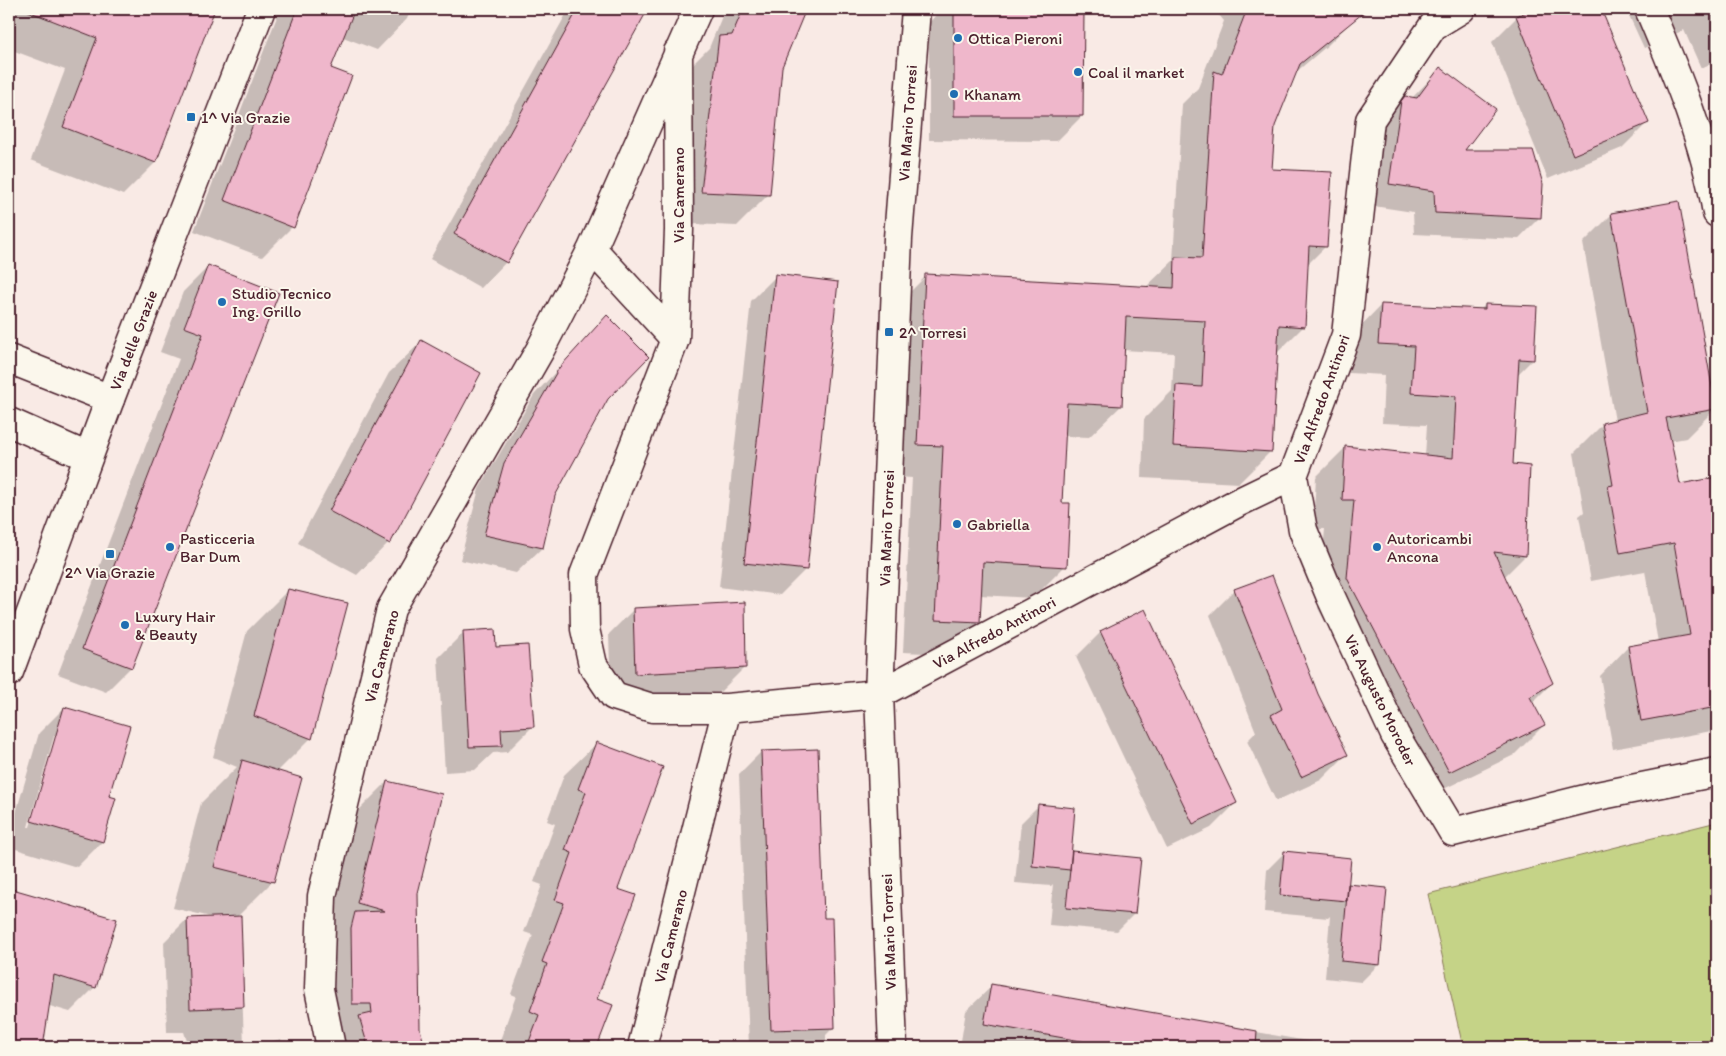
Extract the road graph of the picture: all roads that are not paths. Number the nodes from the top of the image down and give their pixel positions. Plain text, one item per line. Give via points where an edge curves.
1 (261, 9) edge
2 (698, 9) edge
3 (916, 9) edge
4 (1461, 9) edge
5 (1649, 9) edge
6 (678, 52) junction
7 (1717, 213) edge
8 (592, 249) junction
9 (674, 339) junction
10 (9, 359) edge
11 (110, 399) junction
12 (9, 422) edge
13 (88, 458) junction
14 (1293, 476) junction
15 (9, 672) edge
16 (879, 694) junction
17 (727, 708) junction
18 (1717, 772) edge
19 (331, 1047) edge
20 (642, 1047) edge
21 (893, 1047) edge

1 - 11 street, Via delle Grazie
2 - 6 street, Via Camerano
3 - 16 street, Via Mario Torresi via 898,238
4 - 14 street, Via Alfredo Antinori via 1433,26 1370,120 1346,335
5 - 7 street via 1682,86 1713,189
6 - 8 street, Via Camerano
6 - 9 street, Via Camerano via 679,230
8 - 9 street
8 - 19 street, Via Camerano via 540,350 391,610 322,896 319,989
9 - 17 street, Via Camerano via 584,575 585,629 593,664 614,696 652,708
10 - 11 street
11 - 13 street, Via delle Grazie
12 - 13 street
13 - 15 street, Via delle Grazie
14 - 16 street, Via Alfredo Antinori
14 - 18 street, Via Augusto Moroder via 1303,530 1330,595 1395,735 1453,832 1597,796
16 - 17 street, Via Camerano
16 - 21 street, Via Mario Torresi
17 - 20 street, Via Camerano

